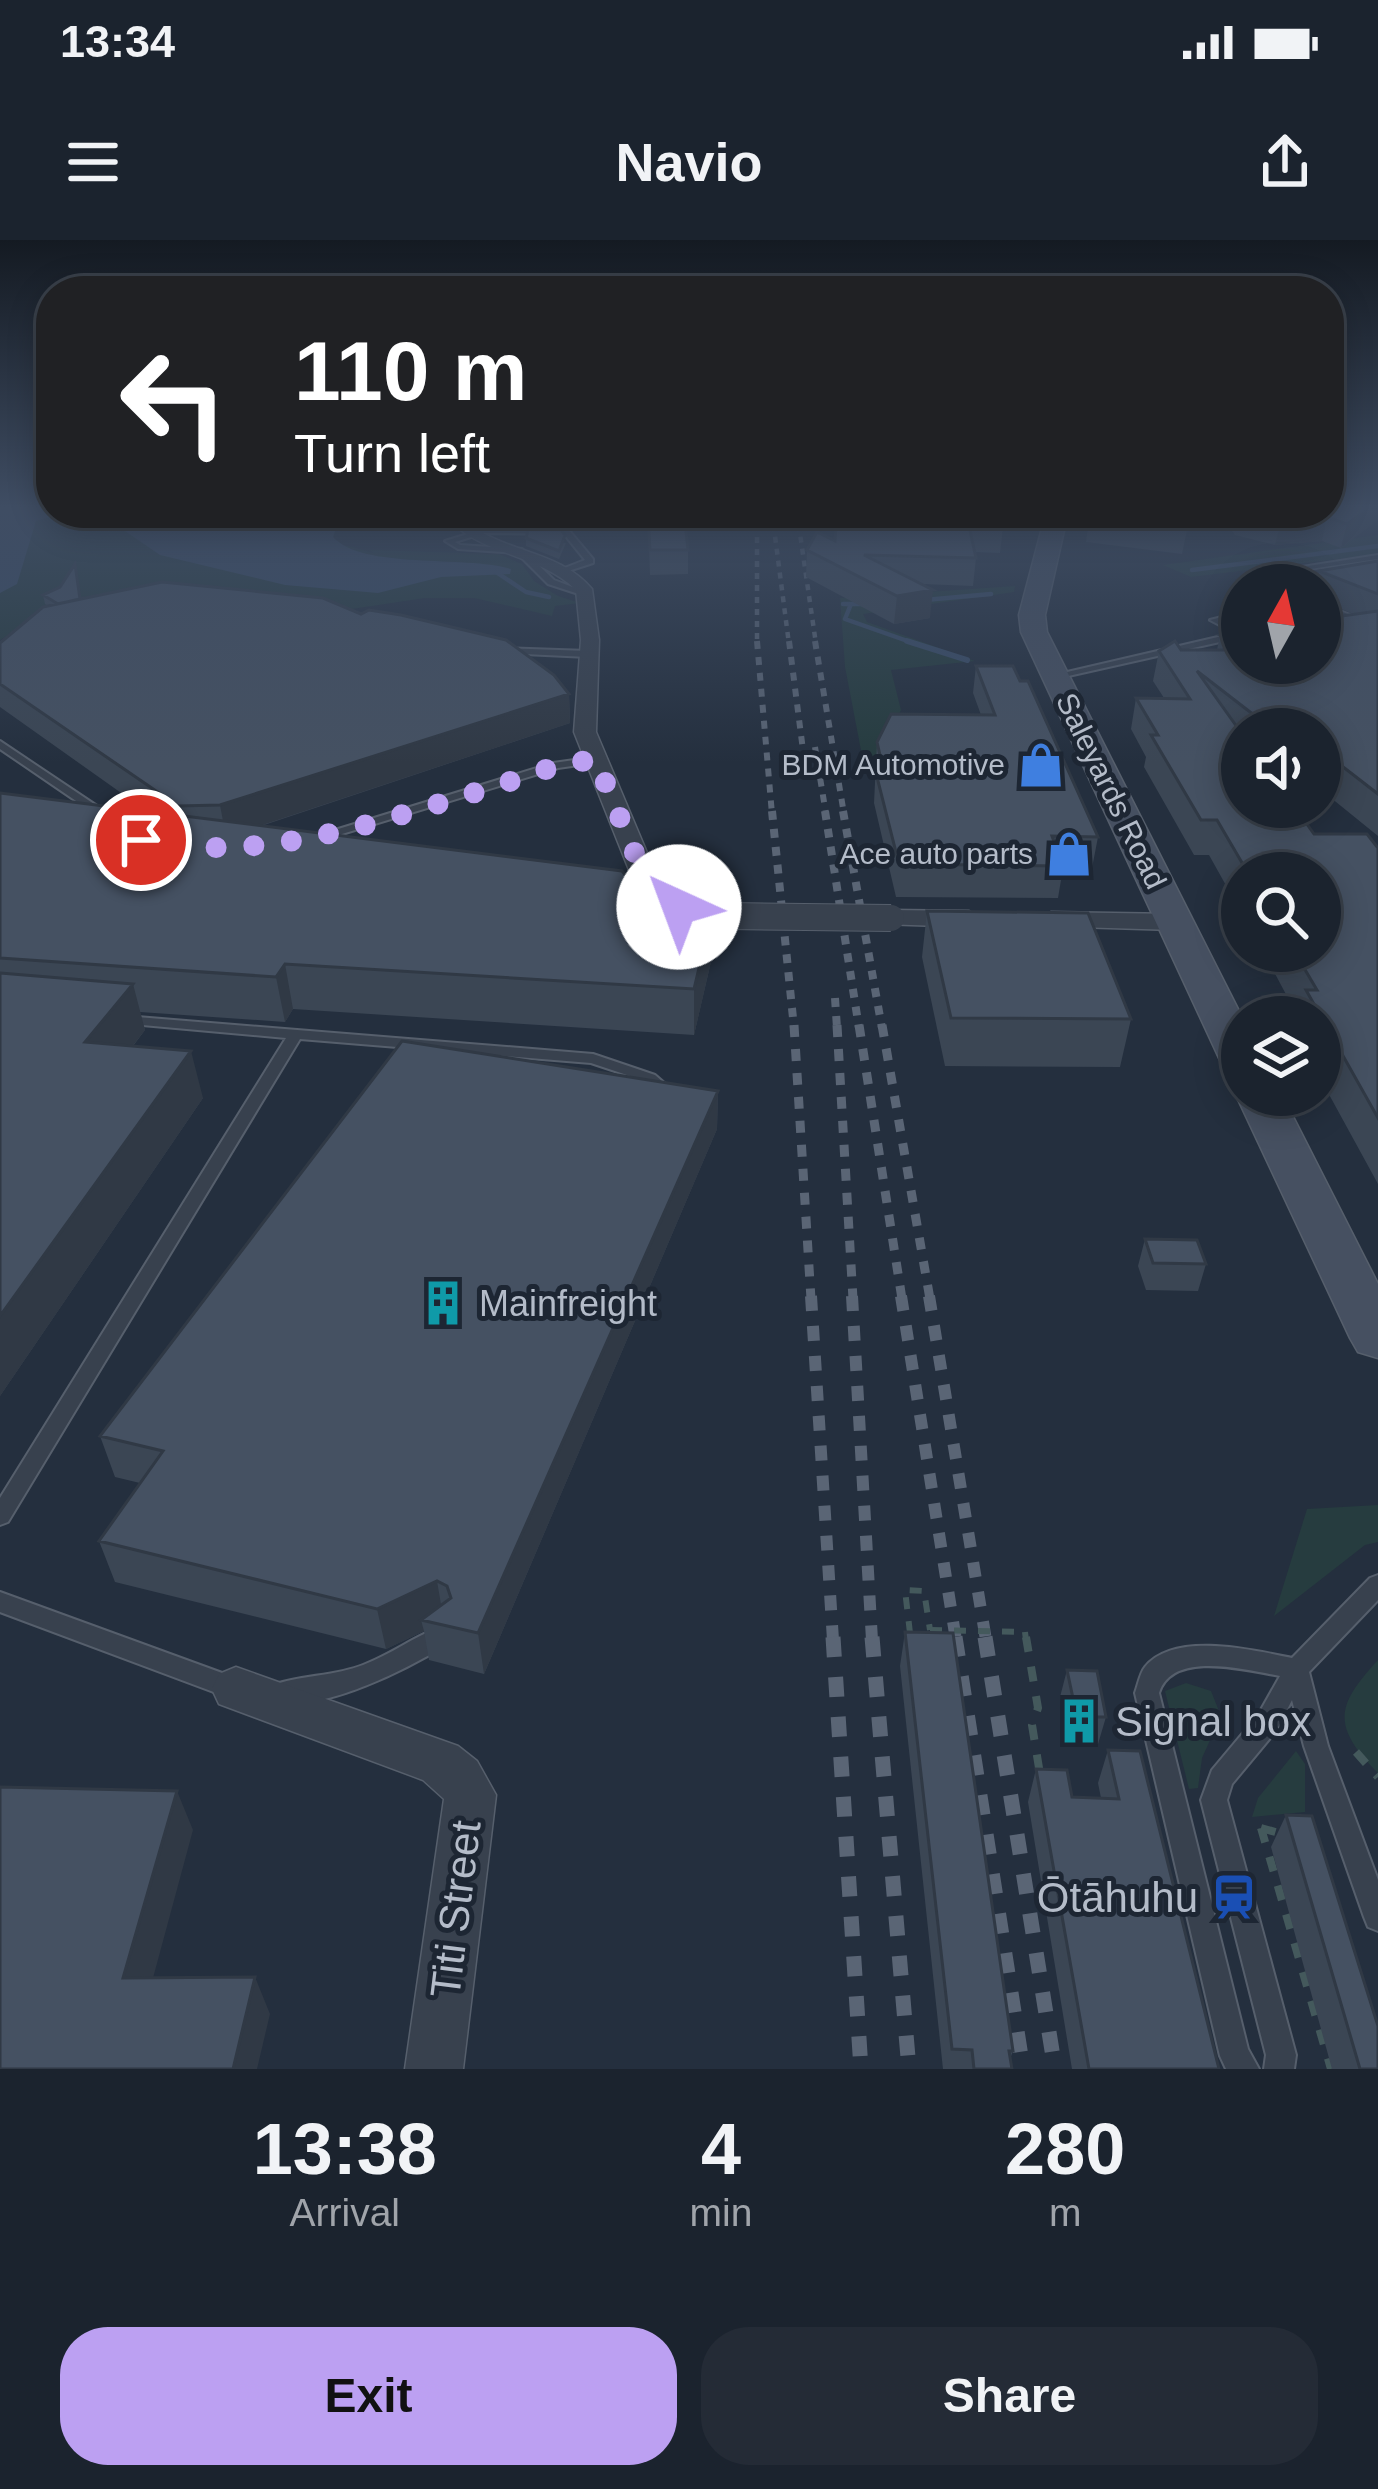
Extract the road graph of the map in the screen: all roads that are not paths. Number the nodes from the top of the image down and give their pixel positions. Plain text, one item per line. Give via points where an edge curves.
1 (578, 592) edge
2 (585, 592) edge
3 (1038, 592) edge
4 (588, 596) junction
5 (1341, 614) edge
6 (1346, 616) junction
7 (1341, 617) edge
8 (1378, 628) edge
9 (1221, 638) edge
10 (489, 650) edge
11 (588, 654) junction
12 (1055, 676) junction
13 (0, 744) edge
14 (596, 760) junction
15 (122, 827) edge
16 (298, 841) edge
17 (1175, 922) junction
18 (1221, 1017) edge
19 (114, 1018) edge
20 (296, 1034) junction
21 (675, 1100) edge
22 (1269, 1116) edge
23 (1378, 1338) edge
24 (0, 1516) edge
25 (1378, 1586) edge
26 (0, 1601) edge
27 (442, 1636) edge
28 (1296, 1669) junction
29 (236, 1689) junction
30 (1378, 1917) edge
31 (434, 2069) edge
32 (1244, 2069) edge
33 (1279, 2069) edge

1 - 4 lane
2 - 4 street
3 - 12 main road, Saleyards Road via 1034,632
4 - 11 street
5 - 6 lane
6 - 7 lane
6 - 8 lane
9 - 12 lane
10 - 11 lane
11 - 14 street via 584,724
12 - 17 main road, Saleyards Road
13 - 15 lane
14 - 16 lane
14 - 17 street, bridge via 652,891 679,907 728,916
17 - 18 main road, Saleyards Road
19 - 20 lane
20 - 21 lane via 593,1059 650,1078
20 - 24 lane
22 - 23 main road
25 - 28 lane
26 - 29 lane
27 - 29 lane via 344,1684
28 - 30 lane
28 - 32 lane via 1196,1657 1157,1667 1148,1679
28 - 33 lane via 1267,1723 1220,1778 1214,1800
29 - 31 street, Titi Street via 440,1763 470,1795

